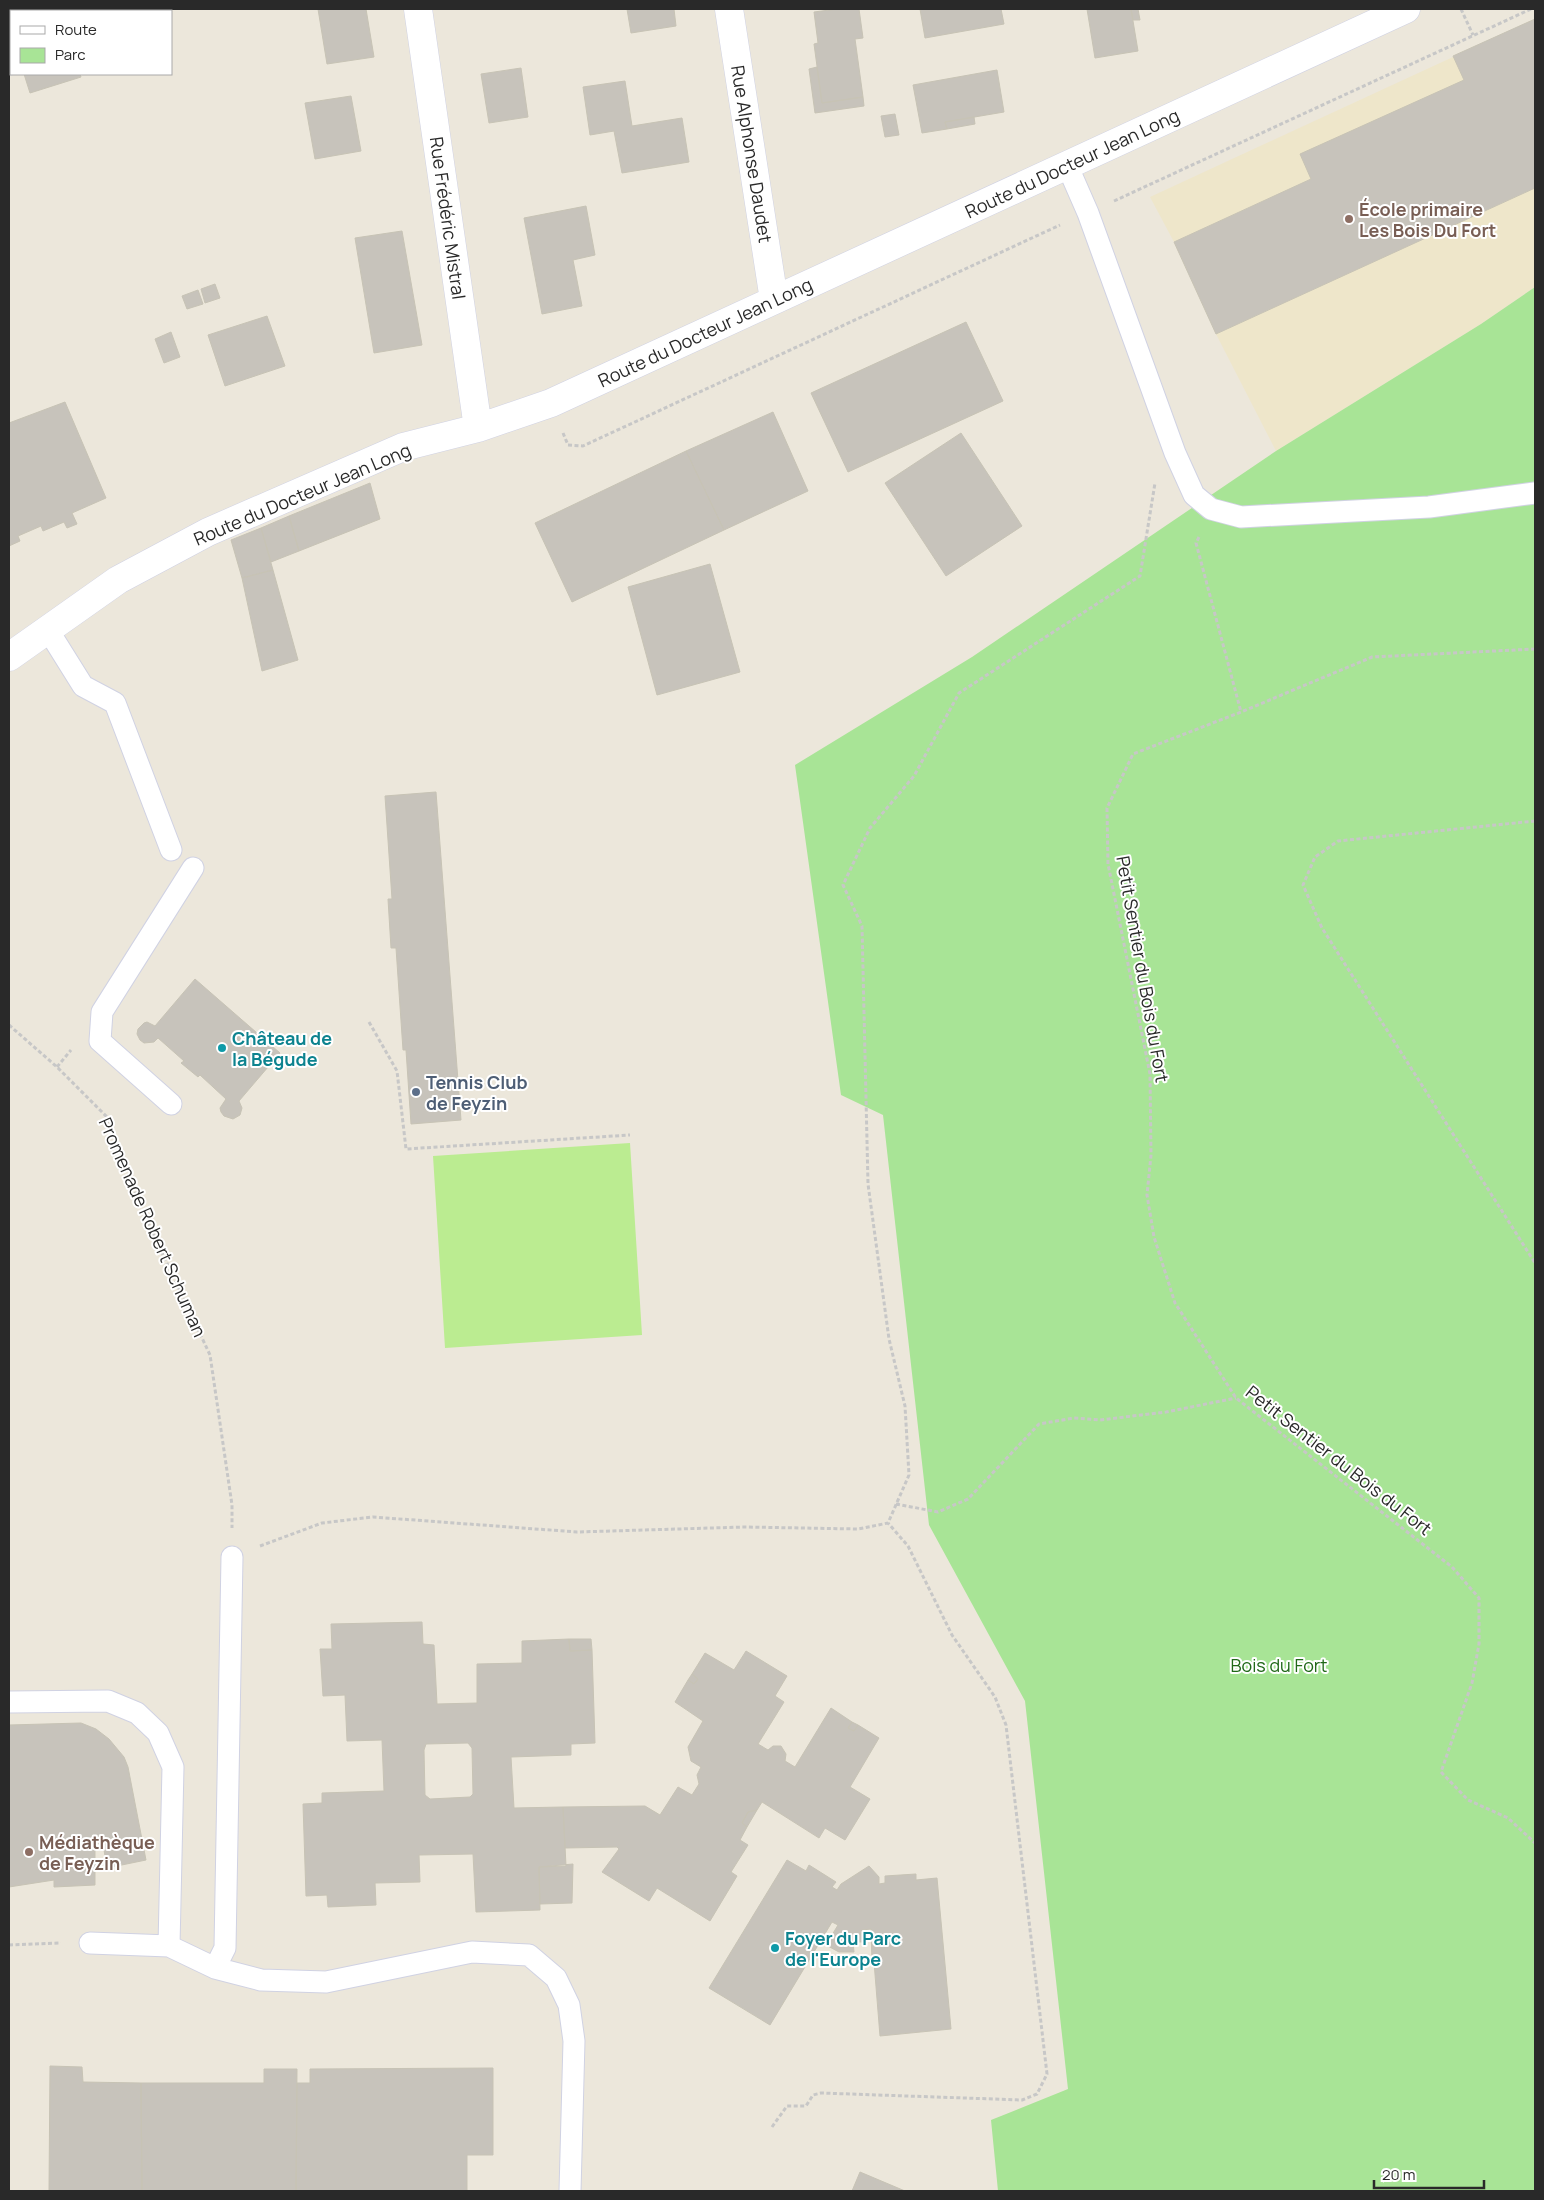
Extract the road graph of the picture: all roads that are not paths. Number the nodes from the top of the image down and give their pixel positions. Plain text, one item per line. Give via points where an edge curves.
1 (418, 9) edge
2 (730, 9) edge
3 (1406, 9) edge
4 (1067, 165) junction
5 (774, 300) junction
6 (478, 428) junction
7 (1535, 493) edge
8 (48, 630) junction
9 (9, 657) edge
10 (171, 850) dead end
11 (193, 868) dead end
12 (171, 1104) dead end
13 (232, 1557) road end
14 (9, 1702) edge
15 (90, 1943) road end
16 (169, 1946) junction
17 (215, 1968) junction
18 (570, 2191) edge

1 - 6 street, Rue Frédéric Mistral
2 - 5 street, Rue Alphonse Daudet
3 - 4 street, Route du Docteur Jean Long
4 - 5 street, Route du Docteur Jean Long
4 - 7 lane via 1175,453 1194,495 1211,509 1241,517 1428,508
5 - 6 street, Route du Docteur Jean Long via 551,403
6 - 8 street, Route du Docteur Jean Long via 403,447 208,532 118,580
8 - 9 street, Route du Docteur Jean Long
8 - 10 lane via 83,686 115,703
11 - 12 lane via 102,1012 100,1041
13 - 17 lane via 225,1948
14 - 16 lane via 108,1701 137,1714 158,1733 173,1767
15 - 16 lane
16 - 17 lane
17 - 18 lane via 261,1980 326,1982 472,1952 529,1955 556,1978 569,2005 574,2041

